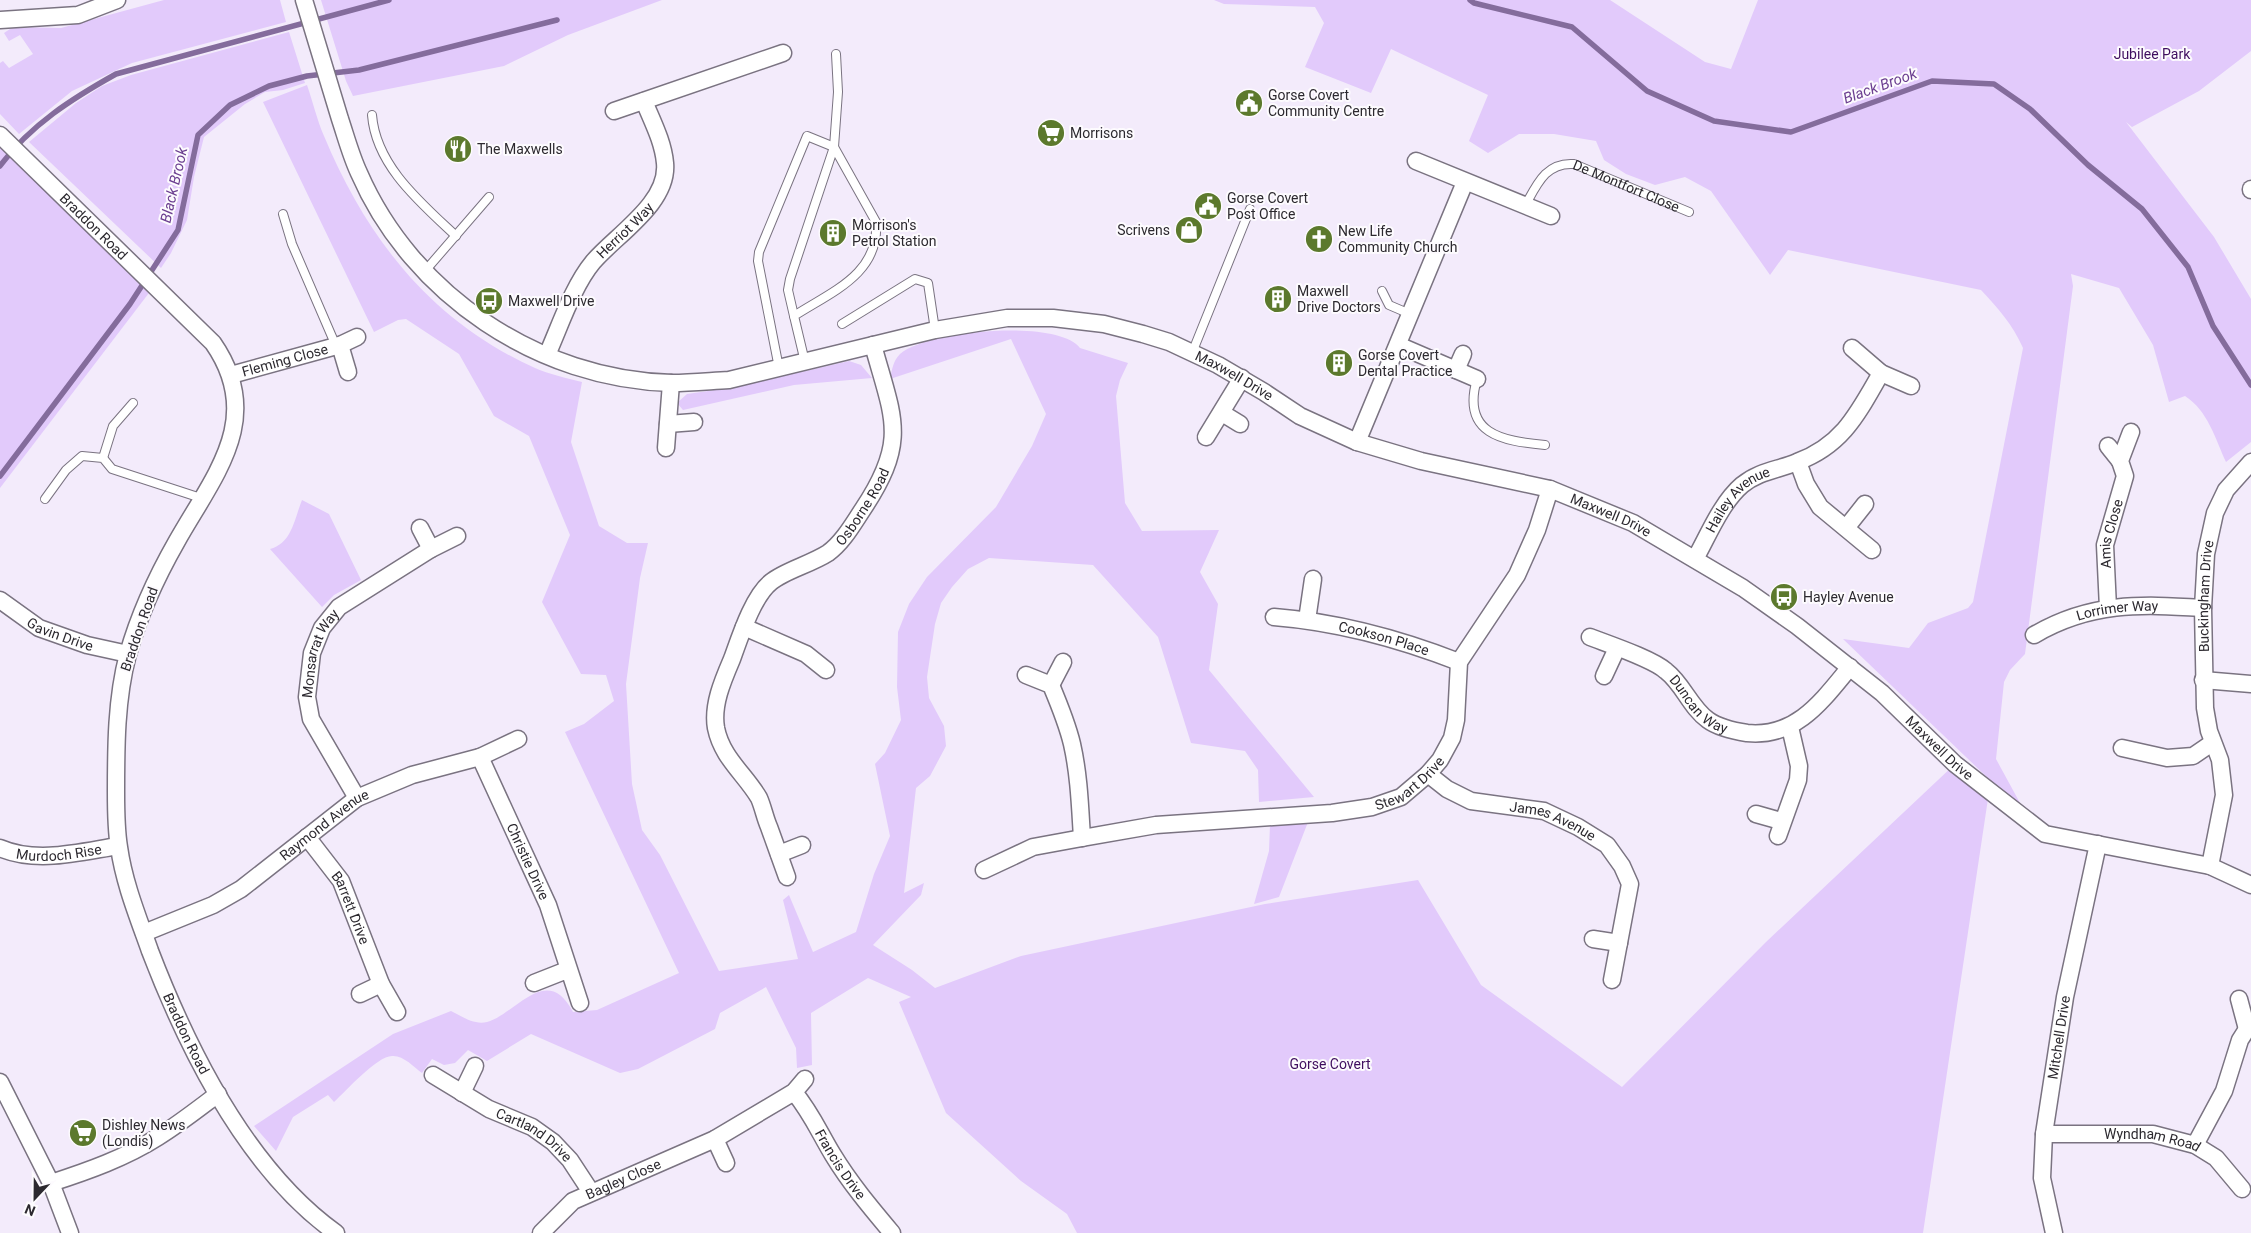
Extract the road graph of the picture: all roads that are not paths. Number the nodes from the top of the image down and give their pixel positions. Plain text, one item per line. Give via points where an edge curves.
1 (117, 0) edge
2 (304, 0) edge
3 (0, 20) edge
4 (784, 53) dead end
5 (836, 54) dead end
6 (644, 101) junction
7 (614, 111) dead end
8 (372, 115) dead end
9 (0, 135) edge
10 (834, 147) junction
11 (1416, 161) dead end
12 (1465, 182) junction
13 (489, 197) dead end
14 (1524, 206) junction
15 (1250, 210) dead end
16 (1689, 212) dead end
17 (283, 214) dead end
18 (1551, 216) dead end
19 (456, 236) junction
20 (425, 271) junction
21 (1382, 291) dead end
22 (1410, 314) junction
23 (794, 316) junction
24 (842, 324) dead end
25 (935, 330) junction
26 (357, 337) dead end
27 (1395, 341) junction
28 (338, 345) junction
29 (873, 345) junction
30 (1852, 348) dead end
31 (1192, 352) junction
32 (1462, 354) dead end
33 (547, 355) junction
34 (805, 362) junction
35 (779, 368) junction
36 (1456, 370) junction
37 (348, 372) dead end
38 (1881, 373) junction
39 (231, 375) junction
40 (1242, 378) junction
41 (1477, 379) joint
42 (670, 383) junction
43 (1911, 386) dead end
44 (133, 403) dead end
45 (1222, 413) junction
46 (694, 422) dead end
47 (668, 424) junction
48 (1240, 424) dead end
49 (2131, 432) dead end
50 (1206, 437) dead end
51 (1357, 442) junction
52 (1545, 445) dead end
53 (2108, 446) dead end
54 (666, 448) dead end
55 (103, 458) junction
56 (2120, 461) junction
57 (1798, 462) junction
58 (2246, 467) edge
59 (1550, 489) junction
60 (204, 498) junction
61 (45, 500) dead end
62 (1865, 504) dead end
63 (420, 528) dead end
64 (1846, 528) junction
65 (457, 536) dead end
66 (431, 550) junction
67 (1872, 550) dead end
68 (1695, 559) junction
69 (1313, 579) dead end
70 (0, 600) edge
71 (2108, 608) junction
72 (2203, 608) junction
73 (1274, 617) dead end
74 (1307, 620) junction
75 (744, 626) junction
76 (2034, 635) dead end
77 (1590, 637) dead end
78 (1618, 648) junction
79 (128, 654) junction
80 (1063, 662) dead end
81 (1459, 662) junction
82 (1850, 667) junction
83 (826, 670) dead end
84 (1026, 675) dead end
85 (1604, 676) dead end
86 (2203, 680) junction
87 (1051, 684) junction
88 (2251, 684) edge
89 (1790, 727) junction
90 (518, 739) dead end
91 (2212, 743) junction
92 (2122, 748) dead end
93 (480, 757) junction
94 (1428, 774) junction
95 (357, 798) junction
96 (1756, 814) dead end
97 (307, 837) junction
98 (1082, 838) junction
99 (2098, 844) junction
100 (802, 845) dead end
101 (118, 846) junction
102 (0, 848) edge
103 (779, 854) junction
104 (2210, 866) junction
105 (984, 870) dead end
106 (787, 877) dead end
107 (2251, 885) edge
108 (144, 933) junction
109 (1593, 938) dead end
110 (1619, 942) junction
111 (568, 970) junction
112 (1612, 980) dead end
113 (534, 983) dead end
114 (381, 984) junction
115 (360, 994) dead end
116 (2238, 999) dead end
117 (580, 1003) dead end
118 (397, 1012) dead end
119 (2249, 1029) edge
120 (475, 1066) dead end
121 (433, 1075) dead end
122 (805, 1079) dead end
123 (0, 1082) edge
124 (794, 1092) junction
125 (462, 1093) junction
126 (218, 1094) junction
127 (2044, 1134) junction
128 (716, 1139) junction
129 (2195, 1145) junction
130 (726, 1163) dead end
131 (51, 1184) junction
132 (2242, 1189) dead end
133 (590, 1192) junction
134 (70, 1233) edge
135 (336, 1233) edge
136 (541, 1233) edge
137 (892, 1233) edge
138 (2054, 1233) edge

1 - 3 street via 78,15
2 - 20 street, Maxwell Drive via 358,172 396,237
4 - 6 street
5 - 10 lane via 838,92
6 - 7 street
6 - 33 street, Herriot Way via 660,140 665,164 663,180 644,212 593,263 583,278
8 - 19 lane via 373,132 380,148 406,187
9 - 39 street, Braddon Road via 213,343
10 - 23 lane via 790,279 788,290
10 - 23 lane via 876,222 874,249 858,274
10 - 35 lane via 807,136 759,252 759,271
11 - 12 street
12 - 14 street
12 - 22 street
13 - 19 lane
14 - 16 lane, De Montfort Close via 1541,176 1565,163
14 - 18 street
15 - 31 lane
17 - 28 lane via 292,244
19 - 20 lane
20 - 33 street, Maxwell Drive via 465,309 501,333
21 - 22 lane via 1390,305
22 - 27 street
23 - 34 lane
24 - 25 lane via 915,279 928,283
25 - 29 street, Maxwell Drive
25 - 31 street, Maxwell Drive via 1007,318 1053,318 1119,327
26 - 28 street, Fleming Close
27 - 36 street
27 - 51 street
28 - 37 street, Fleming Close
28 - 39 street, Fleming Close
29 - 34 street, Maxwell Drive
29 - 75 street, Osborne Road via 893,418 889,462 846,534 830,551 772,581 763,590
30 - 38 street
31 - 40 street, Maxwell Drive
32 - 36 street
33 - 42 street, Maxwell Drive via 623,377
34 - 35 street, Maxwell Drive
35 - 42 street, Maxwell Drive via 729,380
36 - 41 street
38 - 43 street
38 - 57 street, Hailey Avenue via 1847,430 1823,449
39 - 60 street, Braddon Road via 236,413 234,431
40 - 45 street
40 - 51 street, Maxwell Drive via 1300,416
41 - 52 lane via 1472,404 1475,417 1482,426 1502,438
42 - 47 street
44 - 55 lane via 113,426
45 - 48 street
45 - 50 street
46 - 47 street
47 - 54 street
49 - 56 street, Amis Close
51 - 59 street, Maxwell Drive via 1431,463
53 - 56 street
55 - 60 lane via 112,469
55 - 61 lane via 82,456 66,470
56 - 71 street, Amis Close via 2125,476 2105,545
57 - 64 street via 1820,507
57 - 68 street, Hailey Avenue via 1765,470 1741,486 1723,509
58 - 72 street, Buckingham Drive via 2226,490 2215,513 2206,554
59 - 68 street, Maxwell Drive via 1633,523
59 - 81 street via 1537,530 1517,575
60 - 79 street, Braddon Road via 161,570
62 - 64 street
63 - 66 street
64 - 67 street
65 - 66 street, Monsarrat Way
66 - 95 street, Monsarrat Way via 339,607 322,628 312,653 307,697 311,719
68 - 82 street, Maxwell Drive via 1782,615
69 - 74 street
70 - 79 street, Gavin Drive via 39,628 87,645
71 - 72 street, Lorrimer Way via 2158,605
71 - 76 street, Lorrimer Way via 2083,612
72 - 86 street, Buckingham Drive
73 - 74 street, Cookson Place
74 - 81 street, Cookson Place via 1417,646
75 - 83 street via 806,654
75 - 103 street, Osborne Road via 719,695 716,728 729,759 759,799
77 - 78 street, Duncan Way
78 - 85 street
78 - 89 street, Duncan Way via 1665,669 1679,682 1707,720 1721,727 1754,734
79 - 101 street, Braddon Road via 118,725
80 - 87 street
81 - 94 street, Stewart Drive via 1456,720 1444,752
82 - 89 street, Duncan Way via 1822,701
82 - 99 street, Maxwell Drive via 1882,693 1955,764 2045,834
84 - 87 street
86 - 88 street
86 - 91 street, Buckingham Drive
87 - 98 street via 1072,743
89 - 96 street via 1799,766 1798,780 1780,828
90 - 93 street, Raymond Avenue
91 - 92 street via 2193,756 2167,758
91 - 104 street, Buckingham Drive via 2220,760 2224,795
93 - 95 street, Raymond Avenue via 412,775
93 - 111 street, Christie Drive via 548,904
94 - 98 street, Stewart Drive via 1400,797 1372,807 1156,826
94 - 110 street, James Avenue via 1447,789 1471,801 1544,811 1607,845 1630,884
95 - 97 street, Raymond Avenue
97 - 108 street, Raymond Avenue via 240,889 213,905
97 - 114 street, Barrett Drive via 341,881
98 - 105 street, Stewart Drive via 1033,847
99 - 104 street, Maxwell Drive
99 - 127 street, Mitchell Drive via 2065,997
100 - 103 street
101 - 102 street, Murdoch Rise via 35,856
101 - 108 street, Braddon Road via 127,885
103 - 106 street, Osborne Road
104 - 107 street, Maxwell Drive
108 - 126 street, Braddon Road via 167,994
109 - 110 street
110 - 112 street, James Avenue
111 - 113 street
111 - 117 street, Christie Drive
114 - 115 street
114 - 118 street, Barrett Drive
116 - 119 street
119 - 129 street via 2240,1040 2224,1090
120 - 125 street
121 - 125 street, Cartland Drive
122 - 124 street, Bagley Close
123 - 131 street
124 - 128 street, Bagley Close
124 - 137 street, Francis Drive via 812,1114 833,1155 859,1194
125 - 133 street, Cartland Drive via 489,1109 532,1127 553,1142 570,1160
126 - 131 street via 130,1153
126 - 135 street, Braddon Road via 259,1157 285,1188
127 - 129 street, Wyndham Road via 2153,1134
127 - 138 street, Mitchell Drive via 2042,1178
128 - 130 street
128 - 133 street, Bagley Close
129 - 132 street, Wyndham Road via 2216,1158
131 - 134 street
133 - 136 street, Bagley Close via 573,1201

